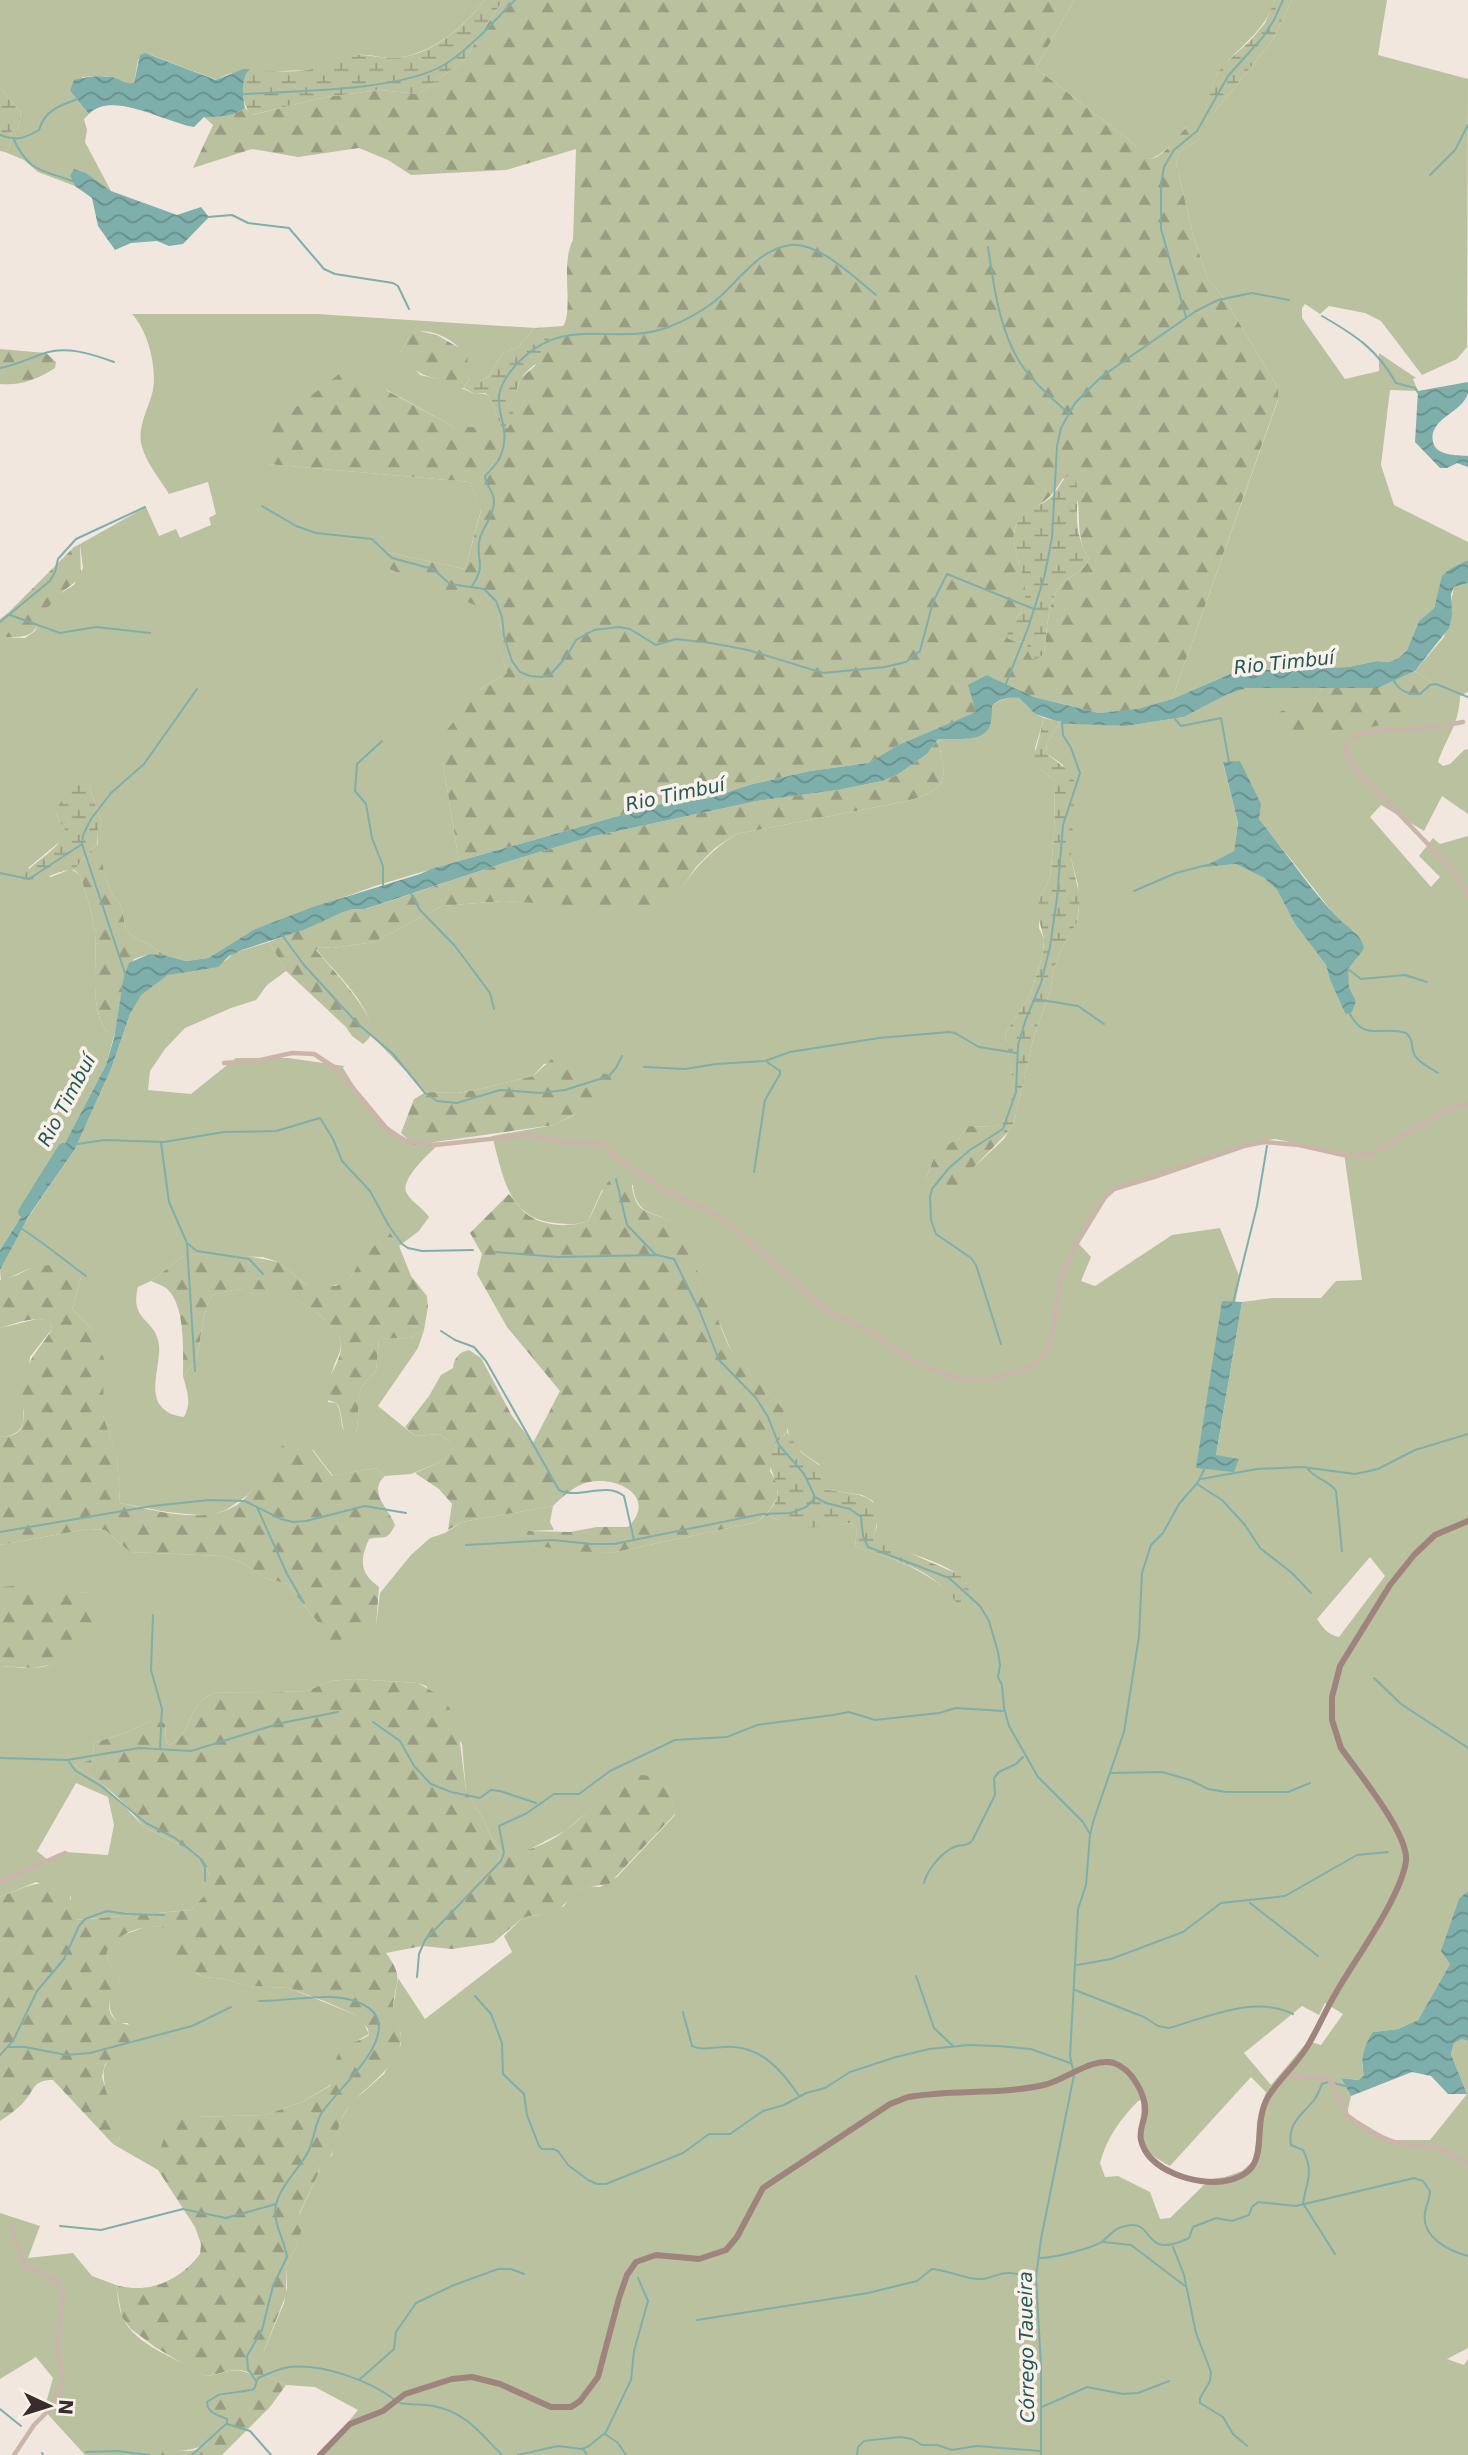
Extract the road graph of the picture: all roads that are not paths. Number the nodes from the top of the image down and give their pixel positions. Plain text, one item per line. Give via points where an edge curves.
1 (1463, 722) dead end
2 (1468, 896) edge
3 (224, 1063) dead end
4 (1468, 1104) edge
5 (1468, 1521) edge
6 (65, 1853) dead end
7 (0, 1882) edge
8 (1286, 2075) junction
9 (1468, 2163) edge
10 (11, 2226) dead end
11 (14, 2455) edge
12 (320, 2455) edge

1 - 2 street via 1375,730 1353,738 1346,751 1352,765 1449,866
3 - 4 street via 314,1054 337,1069 388,1130 405,1141 435,1145 527,1135 601,1144 665,1190 722,1218 829,1312 870,1331 911,1360 967,1380 1015,1373 1045,1354 1052,1338 1061,1275 1103,1199 1114,1189 1264,1142 1348,1156 1372,1154 1448,1110
5 - 8 street via 1435,1535 1403,1567 1336,1676 1332,1697 1335,1735 1401,1835 1406,1860 1381,1919
6 - 7 street
8 - 9 street via 1328,2079 1347,2115 1382,2138 1438,2149
8 - 12 street via 1263,2108 1256,2164 1243,2175 1211,2182 1182,2178 1146,2151 1140,2135 1143,2099 1129,2073 1115,2064 1094,2064 1043,2085 899,2100 763,2188 726,2250 699,2259 656,2255 636,2262 619,2298 598,2377 580,2402 551,2407 481,2378 452,2379 405,2394 383,2411 350,2424
10 - 11 street via 24,2266 54,2279 63,2294 57,2349 63,2384 51,2408

